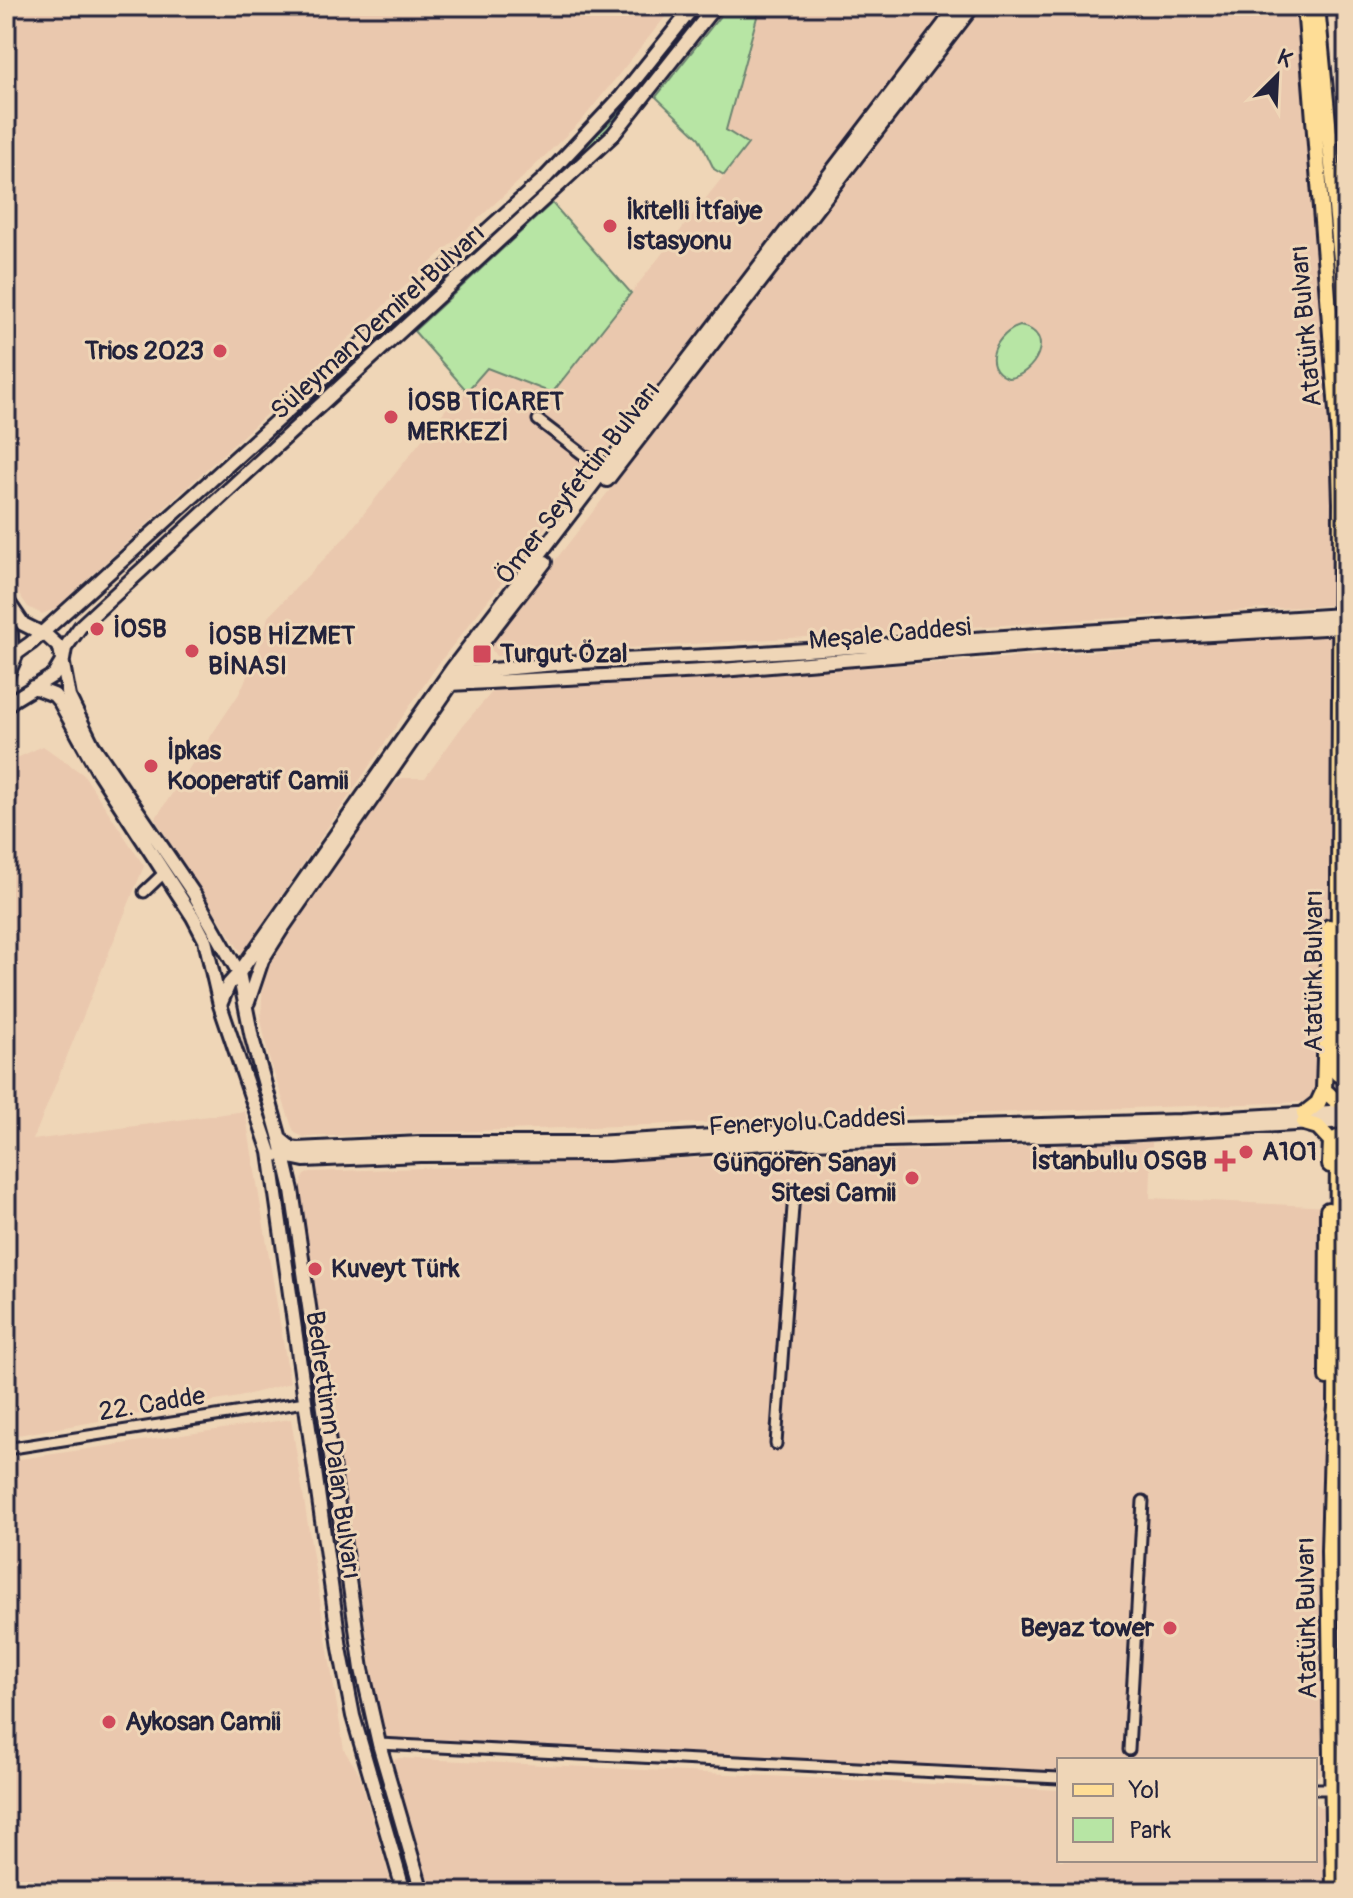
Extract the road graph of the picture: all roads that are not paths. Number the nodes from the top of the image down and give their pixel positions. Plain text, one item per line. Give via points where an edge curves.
1 (694, 6) edge
2 (715, 6) edge
3 (973, 6) edge
4 (1313, 7) edge
5 (1347, 8) edge
6 (958, 13) edge
7 (1347, 323) edge
8 (538, 420) dead end
9 (589, 459) dead end
10 (6, 599) edge
11 (1344, 620) edge
12 (6, 628) edge
13 (42, 634) junction
14 (12, 660) junction
15 (63, 660) junction
16 (451, 677) junction
17 (6, 679) edge
18 (33, 687) junction
19 (6, 707) edge
20 (1339, 783) junction
21 (165, 872) junction
22 (144, 892) dead end
23 (239, 973) junction
24 (220, 1005) junction
25 (247, 1005) junction
26 (251, 1032) junction
27 (233, 1044) junction
28 (1338, 1074) tunnel mouth
29 (1324, 1090) junction
30 (1347, 1099) edge
31 (1347, 1111) edge
32 (1304, 1119) junction
33 (1347, 1121) edge
34 (1347, 1138) edge
35 (280, 1139) junction
36 (1335, 1146) junction
37 (270, 1152) junction
38 (284, 1156) junction
39 (307, 1160) junction
40 (292, 1190) junction
41 (794, 1193) dead end
42 (1347, 1289) edge
43 (305, 1402) junction
44 (1347, 1433) edge
45 (776, 1444) dead end
46 (6, 1449) edge
47 (1143, 1501) dead end
48 (379, 1744) junction
49 (1129, 1750) dead end
50 (1057, 1778) edge
51 (1317, 1789) edge
52 (1333, 1789) junction
53 (404, 1892) edge
54 (422, 1892) edge
55 (1334, 1892) edge

1 - 13 main road, Süleyman Demirel Bulvarı via 621,97 544,179
2 - 15 main road, Süleyman Demirel Bulvarı via 613,135 114,593 73,635
3 - 6 main road, Ömer Seyfettin Bulvarı
4 - 5 street
4 - 7 main road, Atatürk Bulvarı
4 - 11 main road, Atatürk Bulvarı via 1339,436
6 - 16 main road, Ömer Seyfettin Bulvarı
8 - 9 street
10 - 13 main road via 23,624
11 - 16 main road, Meşale Caddesi via 578,662
11 - 20 main road, Atatürk Bulvarı
12 - 14 main road
13 - 14 main road, Süleyman Demirel Bulvarı
13 - 15 main road via 57,645
14 - 17 main road
15 - 18 main road, Süleyman Demirel Bulvarı via 54,675
15 - 23 main road, Bedrettimn Dalan Bulvarı via 69,697 92,744 194,894
16 - 23 main road, Ömer Seyfettin Bulvarı
16 - 25 main road, Ömer Seyfettin Bulvarı via 274,941 255,975
18 - 19 main road, Süleyman Demirel Bulvarı
18 - 21 main road, Bedrettimn Dalan Bulvarı via 60,702
20 - 28 main road, Atatürk Bulvarı
20 - 29 main road via 1332,829
21 - 22 street
21 - 24 main road, Bedrettimn Dalan Bulvarı via 205,940
23 - 24 main road, Ömer Seyfettin Bulvarı
23 - 25 main road, Bedrettimn Dalan Bulvarı
24 - 25 main road via 228,1017 244,1012
24 - 27 main road, Bedrettimn Dalan Bulvarı
25 - 26 main road, Bedrettimn Dalan Bulvarı
26 - 27 main road via 239,1028
26 - 35 main road, Bedrettimn Dalan Bulvarı
27 - 37 main road, Bedrettimn Dalan Bulvarı
29 - 30 main road via 1335,1100
29 - 32 main road
31 - 32 main road, Feneryolu Caddesi
32 - 33 main road, Feneryolu Caddesi
32 - 35 main road, Feneryolu Caddesi via 297,1149
32 - 36 main road
32 - 39 main road, Feneryolu Caddesi via 1124,1137 765,1143 608,1154
34 - 36 main road via 1344,1135
35 - 38 main road, Bedrettimn Dalan Bulvarı
36 - 52 main road, Atatürk Bulvarı via 1326,1283
37 - 38 main road, Feneryolu Caddesi
37 - 43 main road, Bedrettimn Dalan Bulvarı
38 - 39 main road, Feneryolu Caddesi
38 - 40 main road, Bedrettimn Dalan Bulvarı
39 - 40 main road via 291,1179
40 - 48 main road, Bedrettimn Dalan Bulvarı via 354,1621
41 - 45 street
42 - 44 main road
43 - 46 street, 22. Cadde
43 - 53 main road, Bedrettimn Dalan Bulvarı via 348,1689
47 - 49 street
48 - 50 street
48 - 54 main road, Bedrettimn Dalan Bulvarı
51 - 52 street
52 - 55 main road, Atatürk Bulvarı

